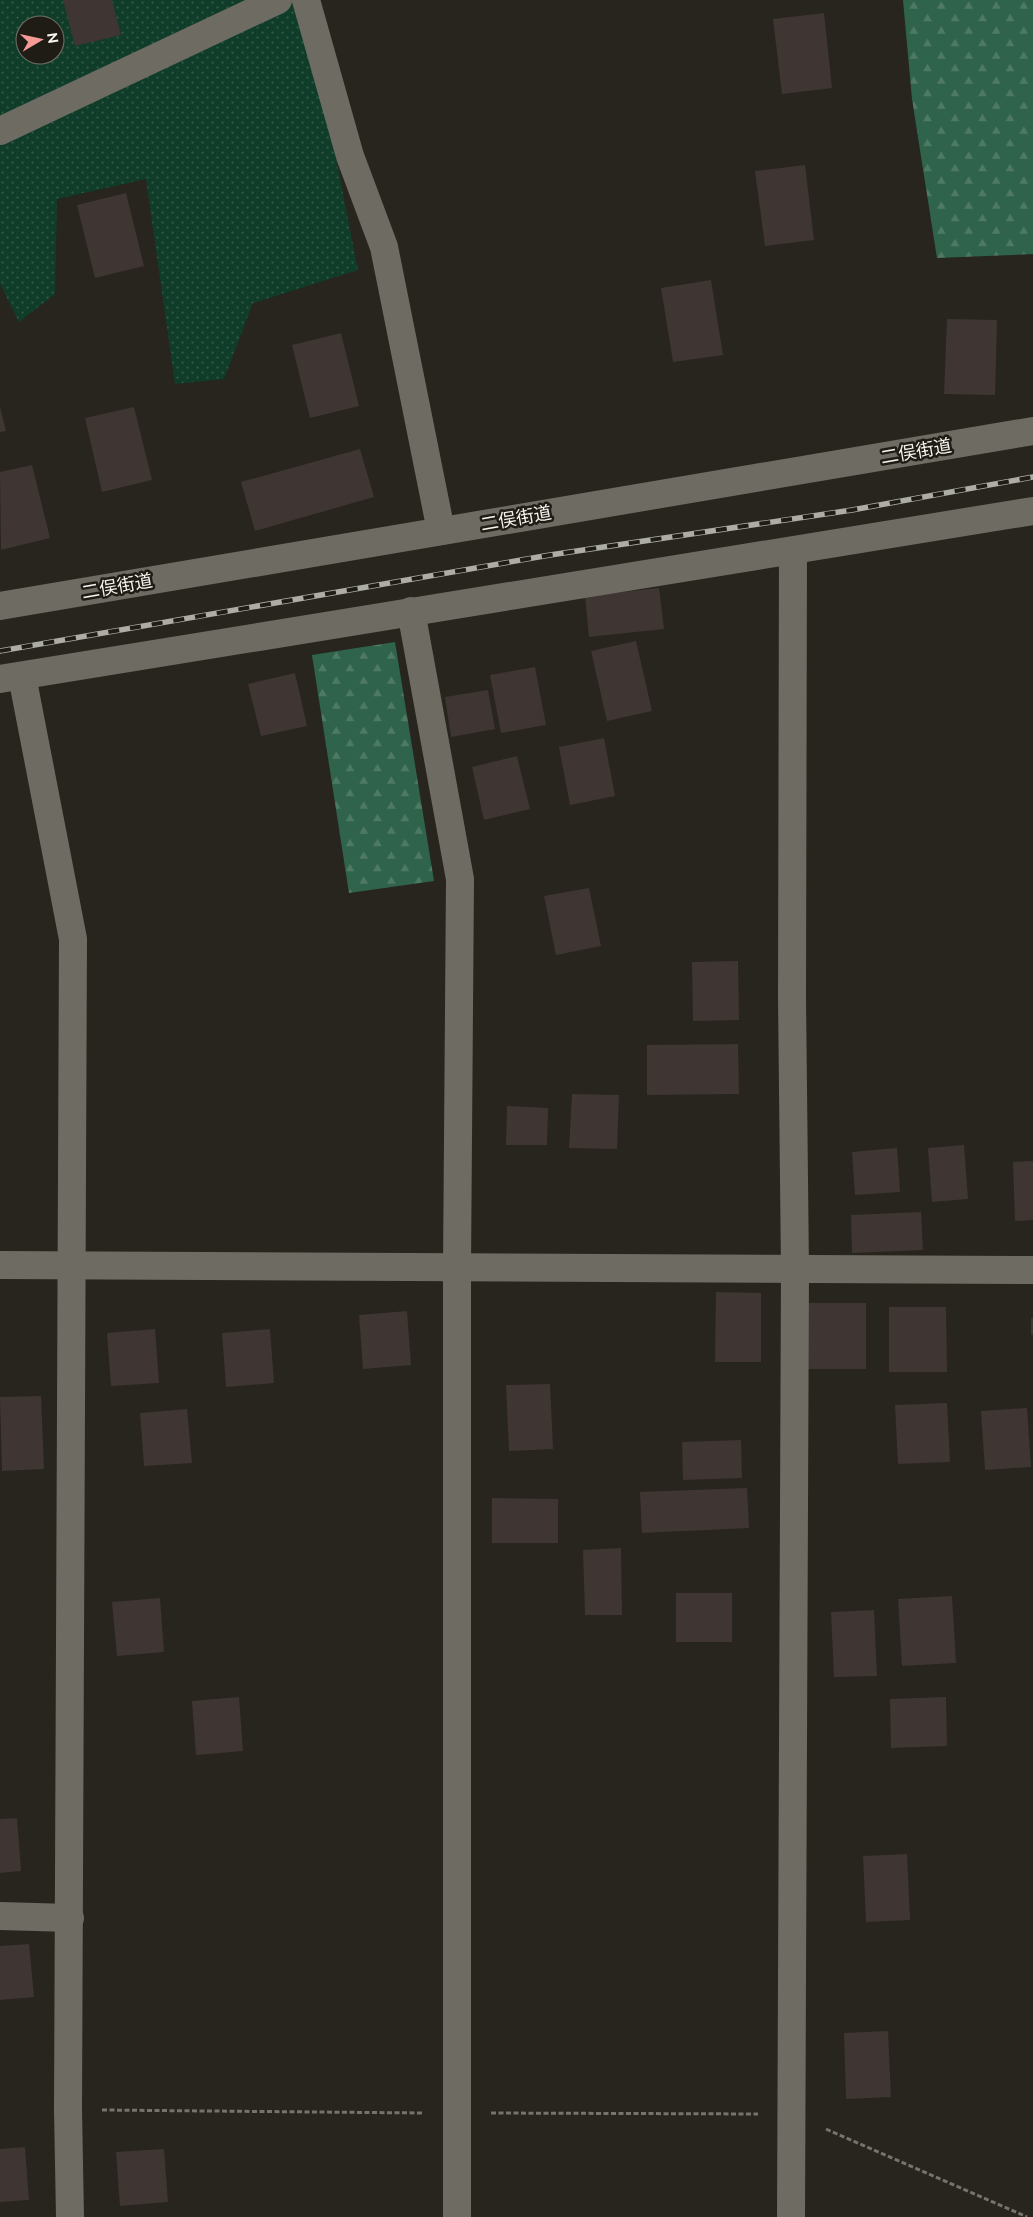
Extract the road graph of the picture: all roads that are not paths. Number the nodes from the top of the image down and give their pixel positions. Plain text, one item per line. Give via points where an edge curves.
1 (278, 0) edge
2 (306, 0) edge
3 (0, 131) edge
4 (1033, 431) edge
5 (1033, 511) edge
6 (441, 531) junction
7 (793, 551) junction
8 (0, 606) edge
9 (411, 611) junction
10 (11, 677) edge
11 (0, 1264) edge
12 (73, 1264) junction
13 (457, 1268) junction
14 (795, 1270) junction
15 (1033, 1270) edge
16 (0, 1916) edge
17 (70, 1918) junction
18 (70, 2217) edge
19 (457, 2217) edge
20 (791, 2217) edge

1 - 3 street
2 - 6 street via 350,156 384,247
4 - 6 street, 二俣街道
5 - 7 street
6 - 8 street, 二俣街道
7 - 9 street
7 - 14 street
9 - 10 street
9 - 13 street via 460,879
10 - 12 street via 73,939
11 - 12 street
12 - 13 street
12 - 17 street
13 - 14 street
13 - 19 street
14 - 15 street
14 - 20 street
16 - 17 street
17 - 18 street

